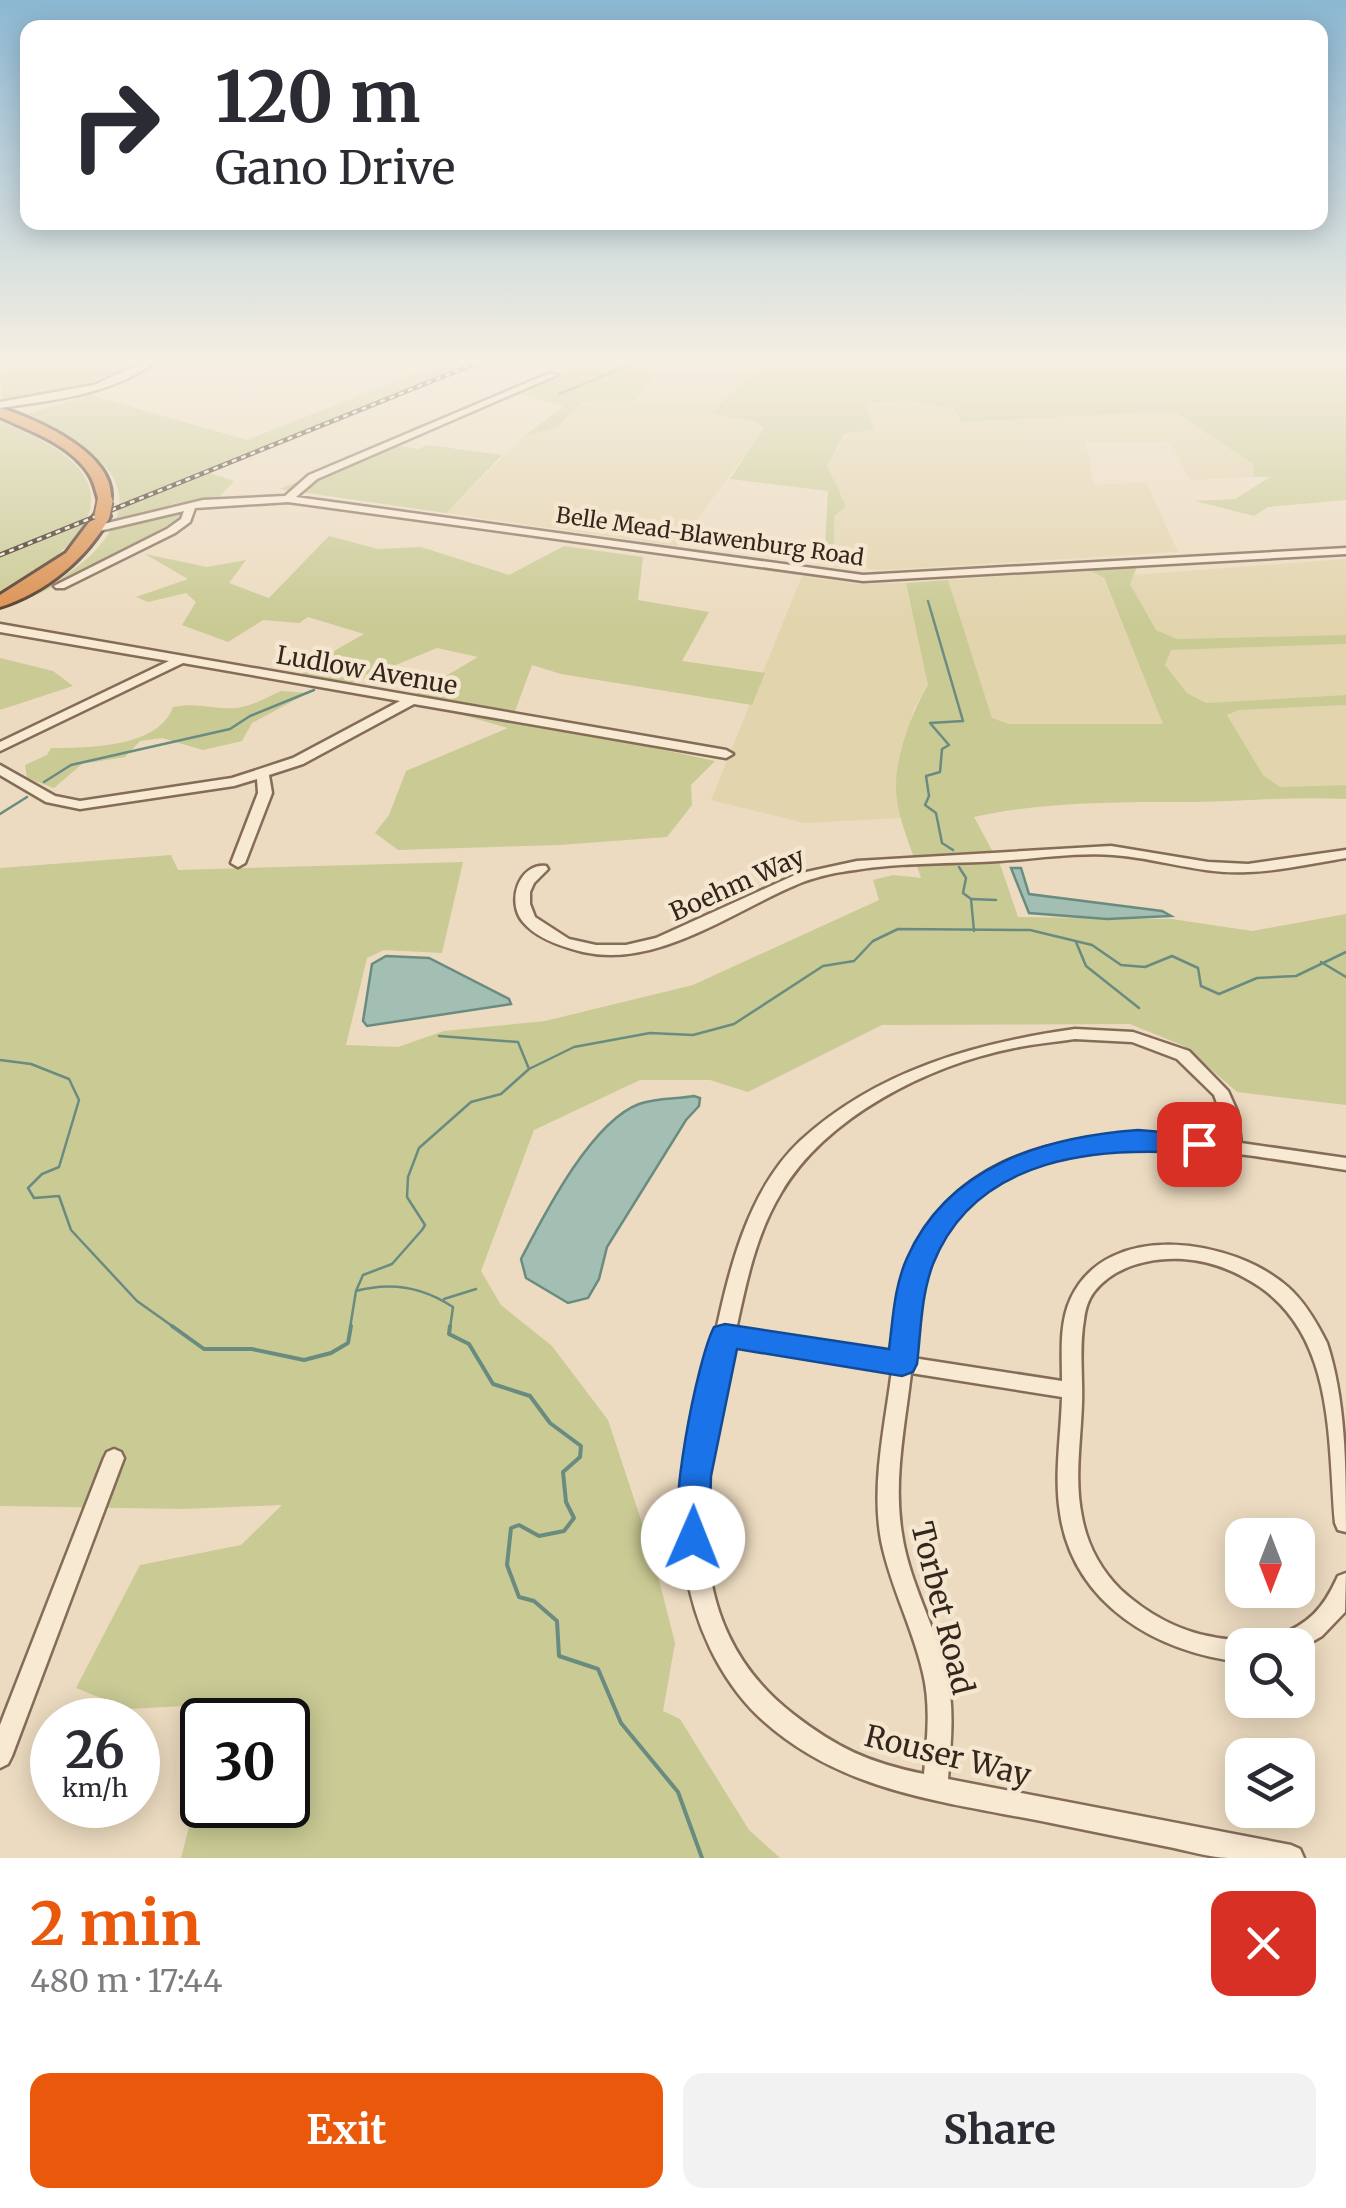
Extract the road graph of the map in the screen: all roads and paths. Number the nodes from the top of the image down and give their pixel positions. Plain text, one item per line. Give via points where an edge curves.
1 (69, 449) edge
2 (380, 449) edge
3 (288, 498) junction
4 (191, 505) junction
5 (103, 526) junction
6 (1346, 551) edge
7 (60, 586) dead end
8 (0, 602) edge
9 (0, 628) edge
10 (180, 660) junction
11 (411, 700) junction
12 (0, 747) edge
13 (726, 754) dead end
14 (0, 769) edge
15 (264, 775) junction
16 (1346, 854) edge
17 (1346, 862) edge
18 (238, 863) dead end
19 (541, 870) dead end
20 (1270, 870) junction
21 (1232, 1148) junction
22 (1346, 1164) edge
23 (725, 1336) junction
24 (902, 1364) junction
25 (1073, 1391) junction
26 (1340, 1414) edge
27 (1342, 1451) edge
28 (114, 1458) dead end
29 (1346, 1523) edge
30 (1346, 1583) edge
31 (1315, 1628) edge
32 (1225, 1649) edge
33 (0, 1756) edge
34 (935, 1787) junction
35 (1260, 1855) edge
36 (1292, 1858) edge

1 - 5 highway, bridge via 95,470 105,493
2 - 3 street via 313,477
3 - 4 street, Belle Mead-Blawenburg Road
3 - 6 street, Belle Mead-Blawenburg Road via 863,578
4 - 5 street, Belle Mead-Blawenburg Road
4 - 7 street via 171,532
5 - 8 highway via 49,574
9 - 10 street, Ludlow Avenue
10 - 11 street, Ludlow Avenue
10 - 12 street
11 - 13 street, Ludlow Avenue
11 - 15 street
14 - 15 street via 51,800 80,804
15 - 18 street via 265,793
16 - 20 street, Boehm Way
17 - 20 street, Boehm Way
19 - 20 street, Boehm Way via 521,892 529,920 564,943 611,950 661,942 788,882 836,868 1093,852 1232,875
21 - 22 street, Torbet Road
21 - 23 street, Rouser Way via 1226,1104 1212,1081 1176,1053 1148,1042 1098,1035 1044,1038 943,1061 848,1110 786,1169 744,1250
21 - 24 street, Torbet Road via 1090,1143 1030,1159 990,1179 950,1212 921,1259
23 - 24 street
23 - 34 street, Rouser Way via 693,1508 697,1578 713,1630 747,1685 819,1748 872,1772
24 - 25 street
24 - 34 street, Torbet Road via 888,1518 936,1676
25 - 26 street via 1075,1316 1090,1284 1145,1254 1192,1253 1241,1266 1299,1306 1322,1343
25 - 32 street via 1070,1516 1083,1554 1139,1618 1197,1645
26 - 27 street
27 - 29 street
28 - 33 street
30 - 31 street via 1334,1610
34 - 35 street, Rouser Way
35 - 36 street, Rouser Way

